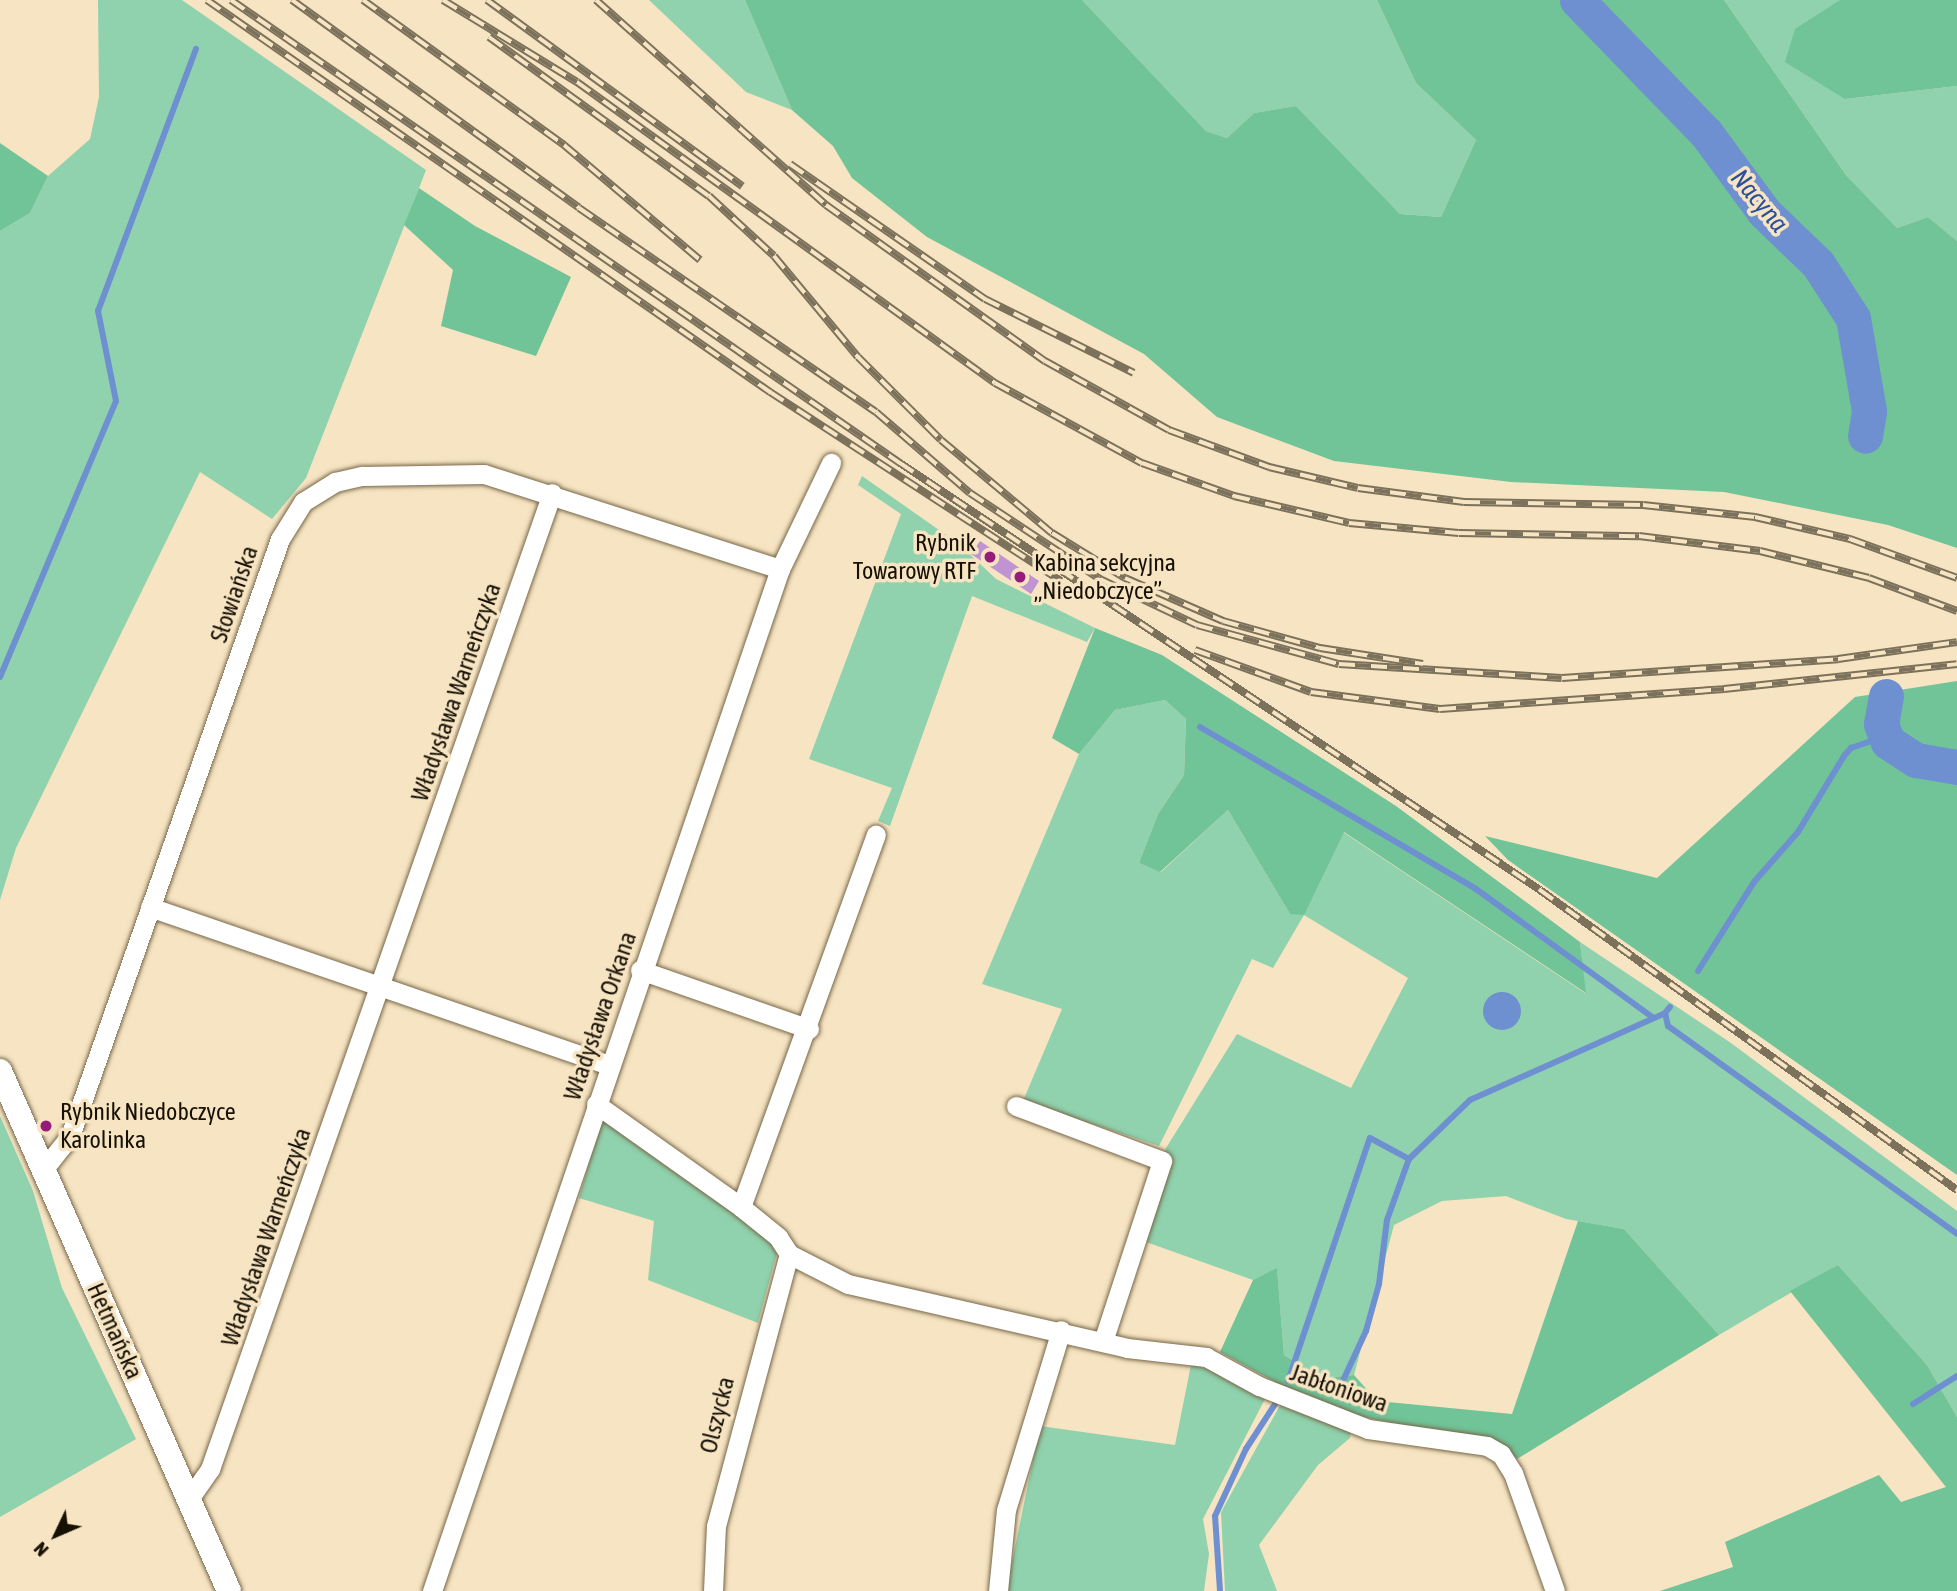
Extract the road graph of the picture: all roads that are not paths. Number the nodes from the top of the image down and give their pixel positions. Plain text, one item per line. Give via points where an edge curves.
1 (831, 463) dead end
2 (552, 493) junction
3 (779, 569) junction
4 (876, 835) dead end
5 (150, 907) junction
6 (640, 970) junction
7 (379, 987) junction
8 (808, 1029) junction
9 (609, 1065) junction
10 (0, 1071) edge
11 (596, 1104) junction
12 (1016, 1106) dead end
13 (43, 1170) junction
14 (741, 1207) junction
15 (789, 1254) junction
16 (1061, 1330) junction
17 (1104, 1342) junction
18 (189, 1499) junction
19 (229, 1591) edge
20 (432, 1591) edge
21 (713, 1591) edge
22 (998, 1591) edge
23 (1555, 1591) edge

1 - 3 street, Władysława Orkana
2 - 3 street, Słowiańska
2 - 5 street, Słowiańska via 484,474 400,472 335,482 303,502 279,539
2 - 7 street, Władysława Warneńczyka
3 - 6 street, Władysława Orkana
4 - 8 street
5 - 7 street
5 - 13 street, Słowiańska via 70,1136
6 - 8 street
6 - 9 street, Władysława Orkana
7 - 9 street
7 - 18 street, Władysława Warneńczyka via 210,1469
8 - 14 street
9 - 11 street, Władysława Orkana
10 - 13 street, Hetmańska
11 - 14 street
11 - 20 street, Władysława Orkana
12 - 17 street via 1161,1161
13 - 18 street, Hetmańska
14 - 15 street via 778,1237
15 - 16 street, Jabłoniowa via 848,1284
15 - 21 street, Olszycka via 716,1526
16 - 17 street, Jabłoniowa
16 - 22 street via 1006,1510
17 - 23 street, Jabłoniowa via 1206,1357 1259,1386 1368,1429 1487,1446 1501,1454 1513,1473
18 - 19 street, Hetmańska

